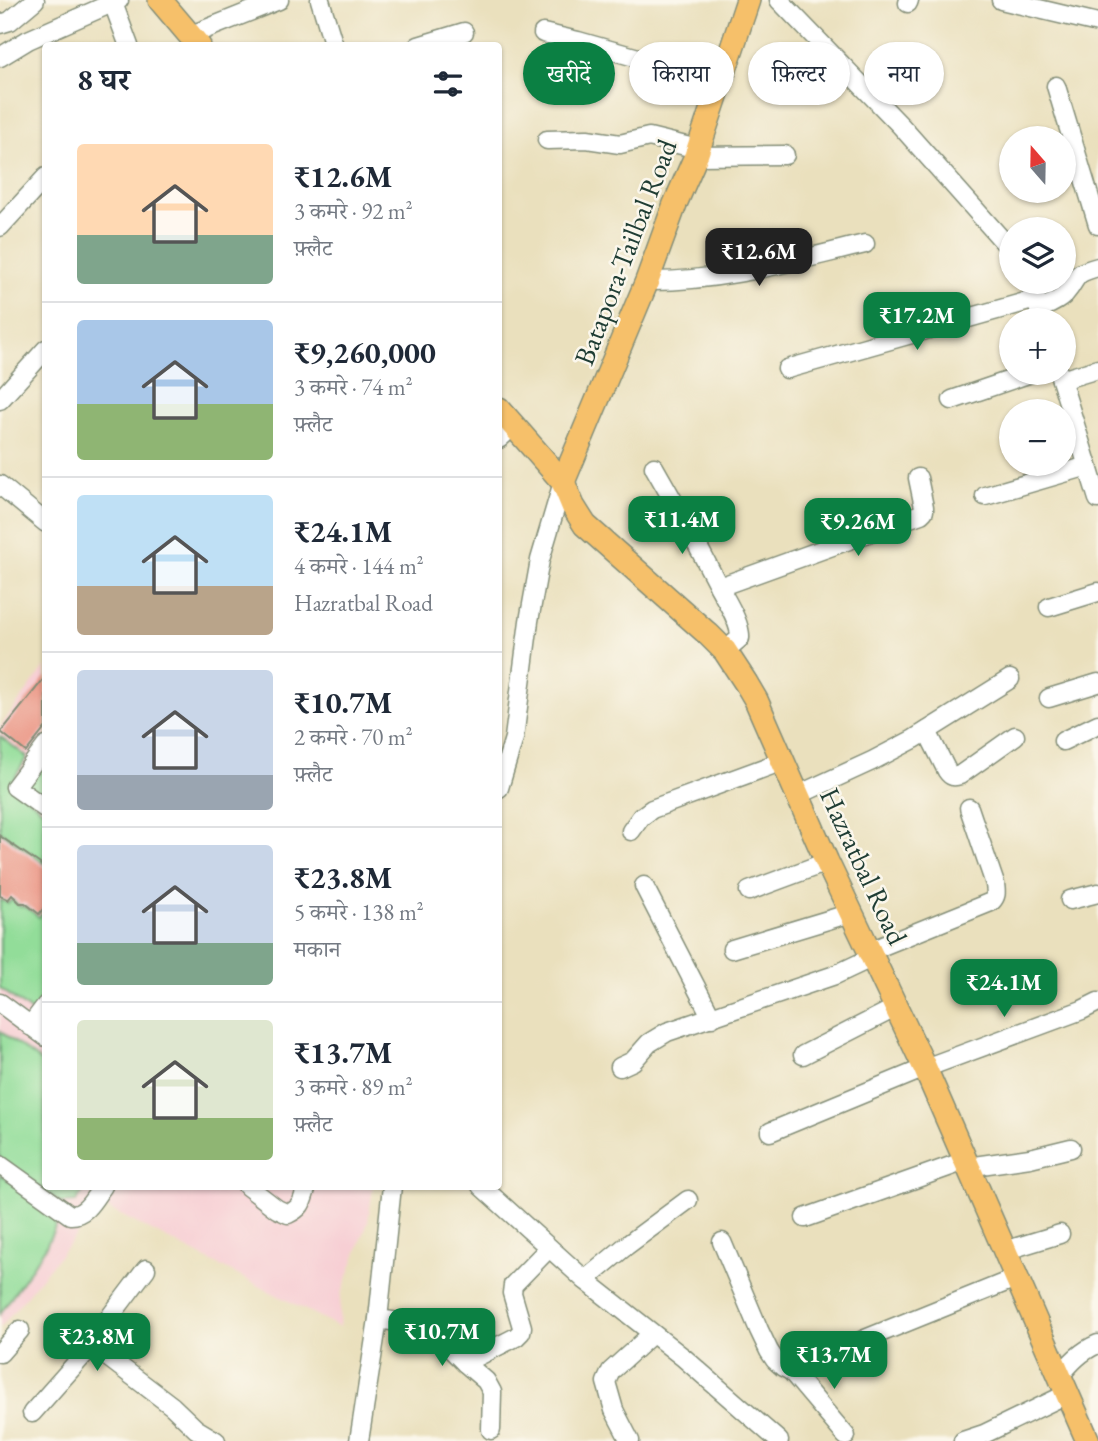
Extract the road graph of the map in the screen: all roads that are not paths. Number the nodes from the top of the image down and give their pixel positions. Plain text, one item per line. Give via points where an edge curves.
1 (35, 0) edge
2 (161, 0) edge
3 (279, 0) edge
4 (320, 0) edge
5 (748, 0) edge
6 (779, 0) edge
7 (1001, 0) edge
8 (116, 2) edge
9 (1098, 23) edge
10 (0, 24) edge
11 (464, 32) dead end
12 (543, 33) dead end
13 (195, 40) edge
14 (128, 42) edge
15 (333, 42) edge
16 (431, 42) edge
17 (733, 42) edge
18 (629, 56) edge
19 (0, 57) edge
20 (1056, 86) dead end
21 (712, 105) edge
22 (547, 140) dead end
23 (697, 153) junction
24 (785, 155) dead end
25 (42, 181) edge
26 (1098, 225) edge
27 (0, 227) edge
28 (999, 236) edge
29 (865, 244) dead end
30 (1098, 267) edge
31 (648, 281) junction
32 (1037, 302) edge
33 (42, 353) edge
34 (787, 369) dead end
35 (1098, 369) edge
36 (1076, 373) edge
37 (999, 384) edge
38 (1063, 385) edge
39 (0, 400) edge
40 (952, 400) dead end
41 (503, 424) edge
42 (654, 467) dead end
43 (1093, 475) edge
44 (918, 478) dead end
45 (563, 482) junction
46 (0, 485) edge
47 (985, 496) dead end
48 (1098, 499) edge
49 (42, 520) edge
50 (719, 587) junction
51 (1098, 592) edge
52 (1049, 607) dead end
53 (724, 652) junction
54 (1010, 679) dead end
55 (1098, 684) edge
56 (1049, 698) dead end
57 (1098, 724) edge
58 (927, 731) junction
59 (1015, 736) dead end
60 (1063, 741) dead end
61 (42, 751) edge
62 (783, 761) junction
63 (502, 778) edge
64 (798, 795) junction
65 (42, 806) edge
66 (969, 808) dead end
67 (631, 831) dead end
68 (827, 862) junction
69 (644, 886) dead end
70 (749, 891) dead end
71 (1098, 893) edge
72 (1070, 900) dead end
73 (851, 913) junction
74 (732, 949) dead end
75 (872, 954) junction
76 (1098, 1002) edge
77 (897, 1007) junction
78 (3, 1010) edge
79 (42, 1010) edge
80 (712, 1018) junction
81 (30, 1026) junction
82 (42, 1034) edge
83 (803, 1055) dead end
84 (620, 1067) dead end
85 (925, 1068) junction
86 (770, 1132) dead end
87 (1071, 1148) dead end
88 (966, 1164) junction
89 (0, 1165) edge
90 (100, 1190) edge
91 (252, 1190) edge
92 (306, 1190) edge
93 (392, 1190) edge
94 (485, 1190) edge
95 (688, 1199) dead end
96 (804, 1218) dead end
97 (1060, 1234) dead end
98 (722, 1242) dead end
99 (549, 1248) junction
100 (1004, 1251) junction
101 (146, 1269) dead end
102 (1016, 1278) junction
103 (585, 1280) junction
104 (378, 1319) junction
105 (20, 1330) dead end
106 (652, 1334) junction
107 (94, 1343) junction
108 (1098, 1344) edge
109 (0, 1353) edge
110 (465, 1363) junction
111 (791, 1371) junction
112 (1063, 1386) junction
113 (32, 1413) dead end
114 (491, 1430) dead end
115 (846, 1436) dead end
116 (216, 1441) edge
117 (359, 1441) edge
118 (630, 1441) edge
119 (779, 1441) edge
120 (963, 1441) edge
121 (1088, 1441) edge

1 - 10 street
2 - 13 main road
3 - 13 street
4 - 15 street
5 - 17 main road, Batapora-Tailbal Road
6 - 28 street
7 - 9 street
8 - 14 street
8 - 19 street
11 - 16 street
12 - 18 street
20 - 26 street
21 - 23 main road, Batapora-Tailbal Road
22 - 23 street via 620,144 649,137
23 - 24 street
23 - 31 main road, Batapora-Tailbal Road
25 - 27 street
29 - 31 street via 730,275
30 - 32 street via 1079,273 1056,301
31 - 45 main road, Batapora-Tailbal Road
32 - 34 street
33 - 39 street
35 - 36 street
37 - 40 street
38 - 43 street
41 - 45 main road, Hazratbal Road
42 - 50 street
43 - 47 street
43 - 48 street
44 - 50 street via 924,507 921,513
45 - 53 main road, Hazratbal Road via 586,524
45 - 63 street via 540,560 514,738
46 - 49 street
50 - 53 street via 740,632 740,638
51 - 52 street
53 - 62 main road, Hazratbal Road via 747,683
54 - 58 street
55 - 56 street
57 - 60 street
58 - 59 street via 954,777
58 - 64 street
61 - 65 street via 15,787
62 - 64 main road, Hazratbal Road
62 - 67 street via 652,809
64 - 68 main road, Hazratbal Road
66 - 75 street via 995,884 995,898
68 - 70 street
68 - 73 main road, Hazratbal Road
69 - 80 street
71 - 72 street
73 - 74 street
73 - 75 main road, Hazratbal Road
75 - 77 main road, Hazratbal Road
75 - 80 street via 835,975
76 - 85 street
77 - 83 street
77 - 85 main road, Hazratbal Road
78 - 81 street
79 - 81 street
80 - 84 street via 656,1037
81 - 82 street
85 - 86 street
85 - 88 main road, Hazratbal Road
87 - 88 street via 1030,1158
88 - 96 street
88 - 100 main road, Hazratbal Road
89 - 90 street via 70,1215 84,1211
91 - 92 street via 288,1214 297,1210
93 - 104 street
94 - 99 street
95 - 103 street
97 - 100 street
98 - 111 street via 769,1351
99 - 103 street
99 - 110 street via 513,1285 521,1332
100 - 102 main road, Hazratbal Road
101 - 107 street
102 - 111 street
102 - 112 main road, Hazratbal Road
103 - 106 street
104 - 110 street via 430,1332
104 - 117 street
105 - 109 street
106 - 118 street via 611,1371 606,1382
106 - 119 street
107 - 113 street
107 - 116 street
108 - 112 street via 1070,1363
110 - 114 street via 490,1385
111 - 115 street
112 - 120 street via 984,1434
112 - 121 main road, Hazratbal Road

